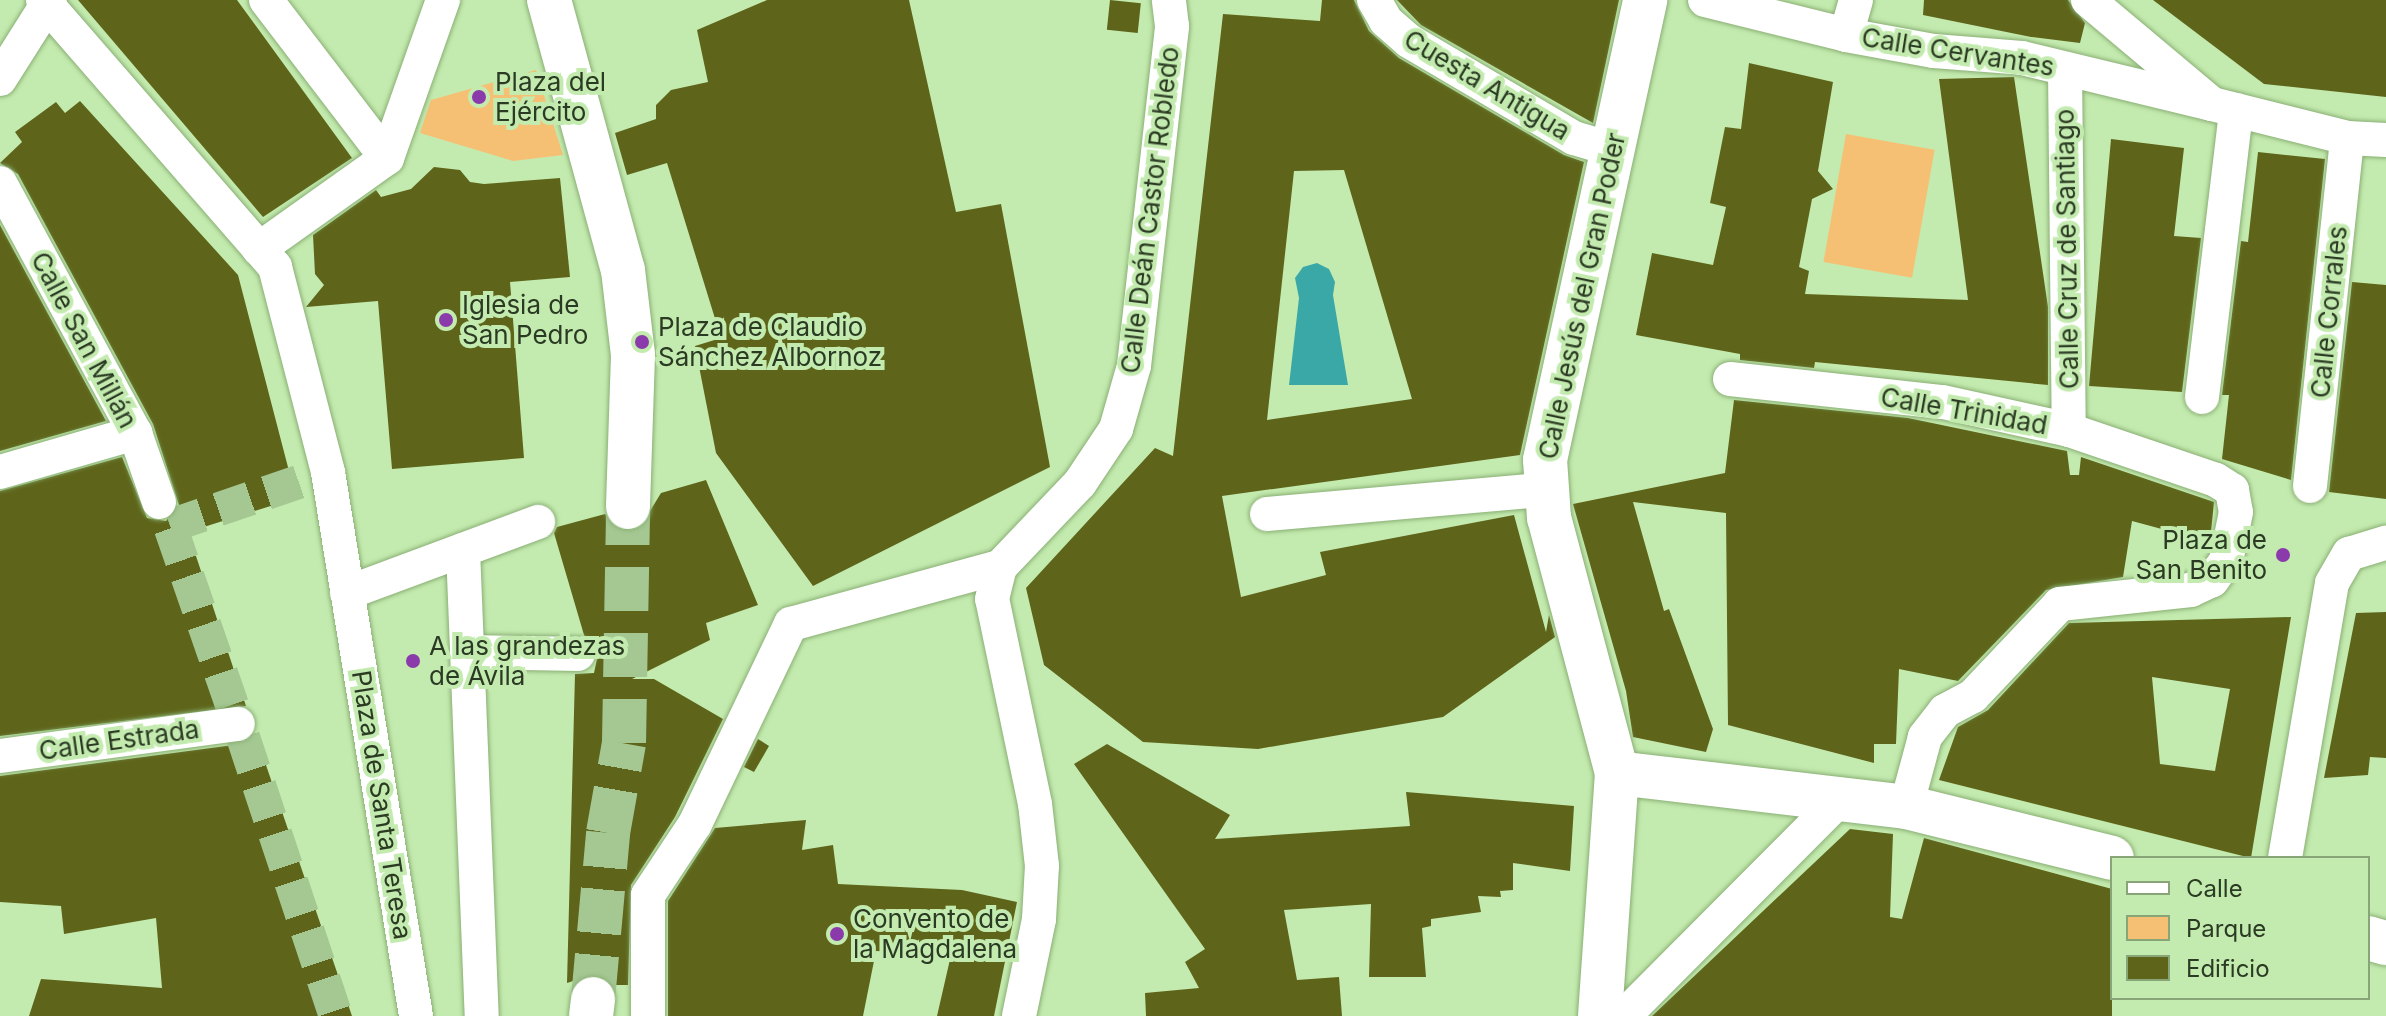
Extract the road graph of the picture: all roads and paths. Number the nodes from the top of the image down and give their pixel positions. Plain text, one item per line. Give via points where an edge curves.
1 (266, 0) edge
2 (443, 0) edge
3 (549, 0) edge
4 (1169, 0) edge
5 (1374, 0) edge
6 (1645, 0) edge
7 (1705, 0) edge
8 (1856, 0) edge
9 (2088, 0) edge
10 (47, 2) edge
11 (1846, 35) junction
12 (2065, 69) junction
13 (0, 79) edge
14 (2224, 107) junction
15 (2347, 138) junction
16 (2386, 140) edge
17 (1614, 150) junction
18 (387, 158) junction
19 (0, 183) edge
20 (259, 249) junction
21 (1730, 379) dead end
22 (2202, 397) dead end
23 (2069, 430) junction
24 (135, 433) junction
25 (0, 472) edge
26 (2310, 486) dead end
27 (1544, 490) junction
28 (159, 502) dead end
29 (628, 507) tunnel mouth
30 (1267, 514) dead end
31 (538, 522) dead end
32 (2386, 543) edge
33 (463, 550) junction
34 (1000, 567) junction
35 (347, 593) junction
36 (467, 652) junction
37 (578, 654) dead end
38 (238, 722) dead end
39 (0, 756) edge
40 (1617, 773) junction
41 (1841, 798) junction
42 (1906, 807) junction
43 (2285, 856) edge
44 (2110, 858) edge
45 (416, 1016) edge
46 (482, 1016) edge
47 (648, 1016) edge
48 (1019, 1016) edge
49 (1600, 1016) edge
50 (1624, 1016) edge

1 - 18 street
2 - 18 street
3 - 29 street via 623,270 633,355
4 - 34 street, Calle Deán Castor Robledo via 1172,26 1136,350 1116,429 1080,483
5 - 17 street, Cuesta Antigua via 1386,21 1409,41 1574,138
6 - 17 street, Calle Jesús del Gran Poder
7 - 11 street, Calle Cervantes
8 - 11 street
9 - 14 street
10 - 13 street
10 - 20 street, Plaza de Santa Teresa
11 - 12 street, Calle Cervantes
12 - 14 street, Calle Cervantes
12 - 23 street, Calle Cruz de Santiago
14 - 15 street, Calle Cervantes
14 - 22 street
15 - 16 street, Calle Cervantes
15 - 26 street, Calle Corrales
17 - 27 street, Calle Jesús del Gran Poder via 1545,460
18 - 20 street
19 - 24 street, Calle San Millán
20 - 35 street, Plaza de Santa Teresa via 275,267 328,472
21 - 23 street, Calle Trinidad via 1943,402
23 - 42 street, Calle Trinidad via 2232,490 2236,512 2226,561 2212,580 2191,590 2060,604 1973,696 1938,720 1925,737
24 - 25 street
24 - 28 street, Calle San Millán
27 - 30 street
27 - 40 street, Calle Jesús del Gran Poder
31 - 33 street
32 - 43 street via 2349,554 2332,583
33 - 35 street
33 - 36 street
34 - 47 street via 791,624 695,824 648,895
34 - 48 street via 992,599 1035,804 1042,866 1039,919
35 - 45 street, Plaza de Santa Teresa
36 - 37 street
36 - 46 street
38 - 39 street, Calle Estrada
40 - 41 street
40 - 49 street, Calle Jesús del Gran Poder
41 - 42 street
41 - 50 street
42 - 44 street

